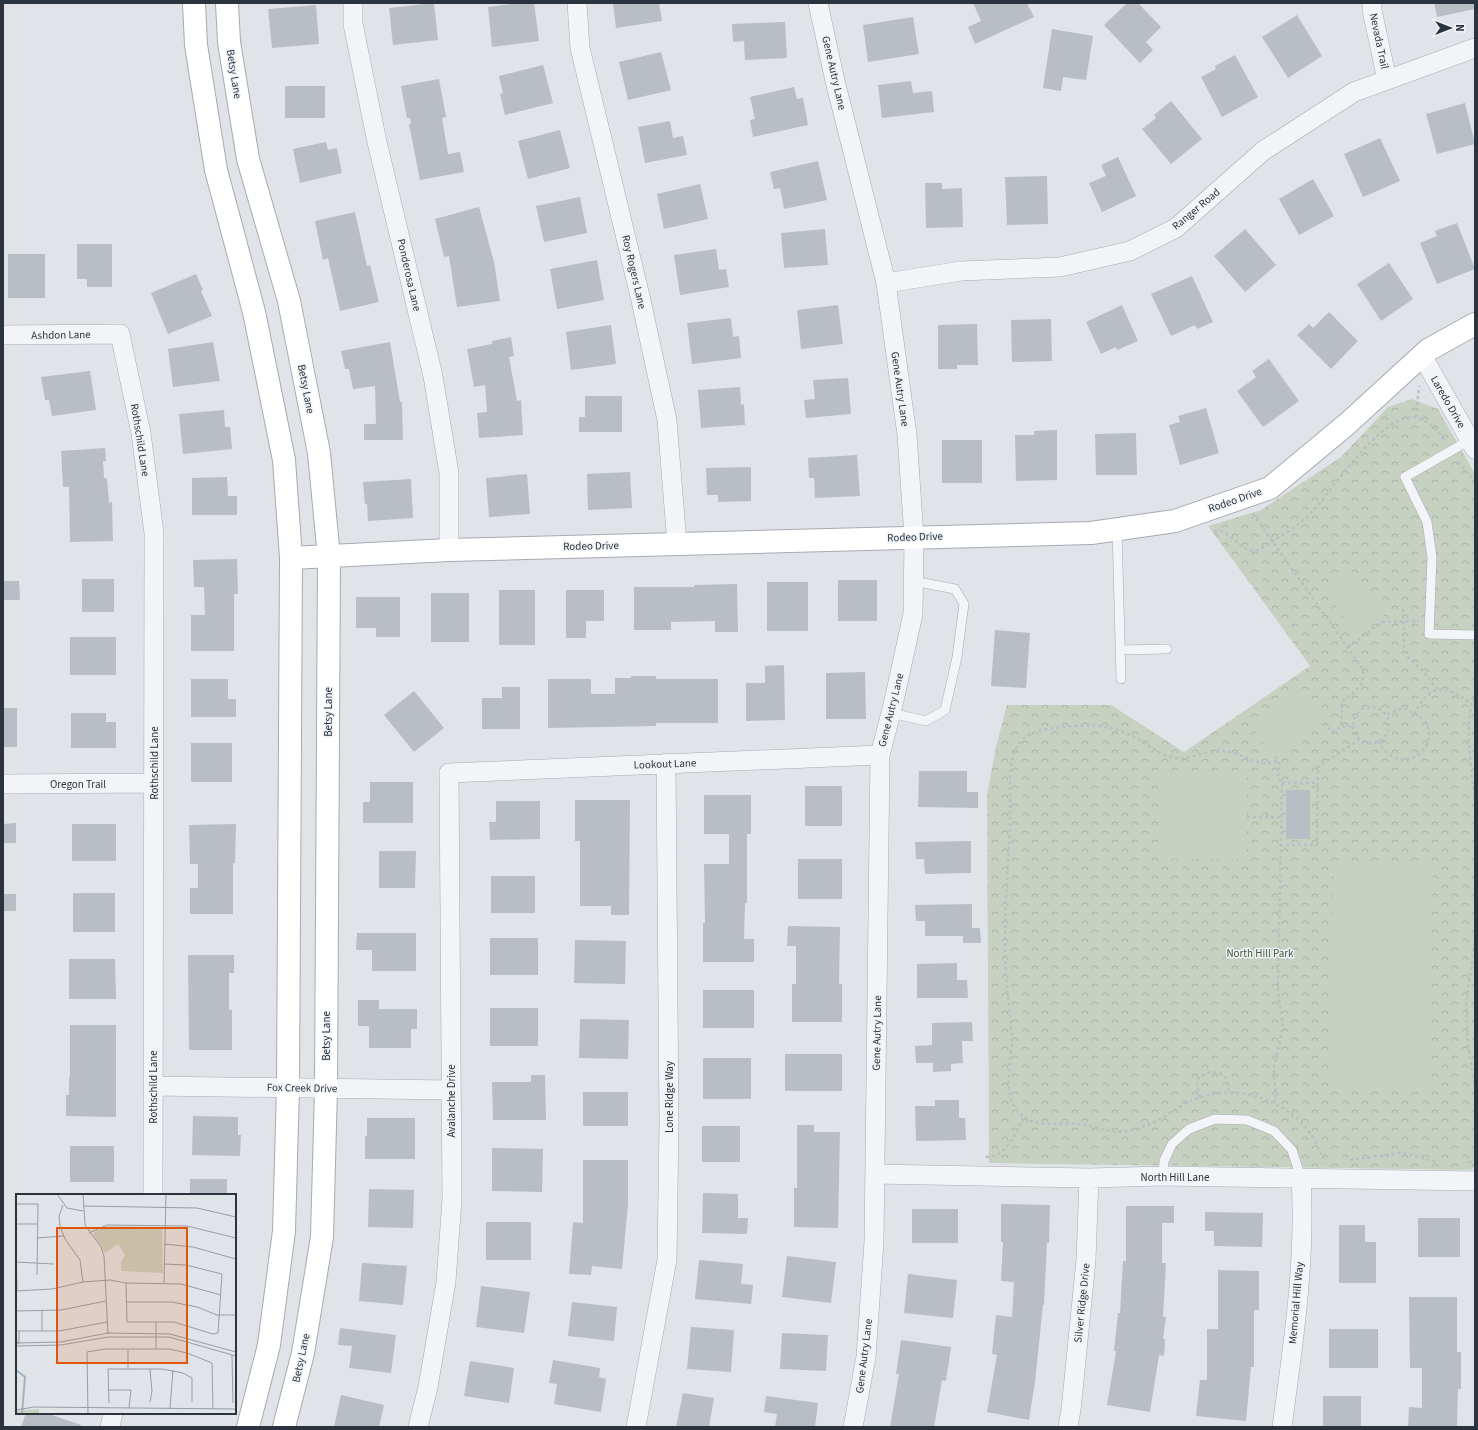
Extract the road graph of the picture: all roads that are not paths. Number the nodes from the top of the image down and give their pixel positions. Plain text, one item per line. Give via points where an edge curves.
1 (194, 3) edge
2 (227, 3) edge
3 (353, 3) edge
4 (577, 3) edge
5 (818, 3) edge
6 (1372, 3) edge
7 (1475, 48) edge
8 (1387, 80) junction
9 (886, 282) junction
10 (1475, 324) edge
11 (120, 334) joint
12 (3, 335) edge
13 (1422, 355) junction
14 (1473, 445) edge
15 (1117, 529) junction
16 (914, 538) junction
17 (677, 544) junction
18 (450, 550) junction
19 (330, 557) junction
20 (291, 558) junction
21 (913, 581) junction
22 (1475, 635) edge
23 (1167, 649) dead end
24 (1120, 650) junction
25 (1121, 679) dead end
26 (891, 713) junction
27 (880, 754) junction
28 (666, 764) junction
29 (450, 773) joint
30 (3, 784) edge
31 (154, 784) junction
32 (153, 1086) junction
33 (288, 1088) junction
34 (326, 1089) junction
35 (451, 1090) junction
36 (875, 1174) junction
37 (1164, 1176) junction
38 (1089, 1178) junction
39 (1301, 1178) junction
40 (1475, 1181) edge
41 (153, 1194) edge
42 (113, 1414) edge
43 (110, 1427) edge
44 (248, 1427) edge
45 (284, 1427) edge
46 (418, 1427) edge
47 (636, 1427) edge
48 (853, 1427) edge
49 (1068, 1427) edge
50 (1282, 1427) edge

1 - 20 main road via 196,45 216,170 254,312 284,460
2 - 19 main road, Betsy Lane via 229,42 248,159 289,301 317,445
3 - 18 street, Ponderosa Lane via 354,24 378,142 433,376 450,473
4 - 17 street, Roy Rogers Lane via 580,48 667,420
5 - 9 street, Gene Autry Lane
6 - 8 street, Nevada Trail
7 - 8 street, Ranger Road
8 - 9 street, Ranger Road via 1354,92 1263,151 1176,228 1130,251 1060,267 960,271
9 - 16 street, Gene Autry Lane via 907,435
10 - 13 main road, Rodeo Drive
11 - 12 street, Ashdon Lane
11 - 31 street, Rothschild Lane via 141,433 154,533
13 - 14 street, Laredo Drive
13 - 15 main road, Rodeo Drive via 1347,424 1270,488 1175,521
14 - 22 lane via 1405,477 1427,522 1432,557 1429,634
15 - 16 main road, Rodeo Drive via 1091,533
15 - 24 lane
16 - 17 main road, Rodeo Drive
16 - 21 street, Gene Autry Lane
17 - 18 main road, Rodeo Drive
18 - 19 main road, Rodeo Drive
19 - 20 main road, Rodeo Drive
19 - 34 main road, Betsy Lane
20 - 33 main road
21 - 26 street, Gene Autry Lane via 912,614
21 - 26 lane via 955,589 964,604 957,657 945,710 926,721
23 - 24 lane
24 - 25 lane
26 - 27 street, Gene Autry Lane
27 - 28 street, Lookout Lane
27 - 36 street, Gene Autry Lane
28 - 29 street, Lookout Lane
28 - 47 street, Lone Ridge Way via 669,1123 667,1260
29 - 35 street, Avalanche Drive
30 - 31 street, Oregon Trail
31 - 32 street, Rothschild Lane
32 - 33 street, Fox Creek Drive
32 - 41 street, Rothschild Lane
33 - 34 street, Fox Creek Drive
33 - 44 main road via 284,1231 269,1345
34 - 35 street, Fox Creek Drive
34 - 45 main road, Betsy Lane via 322,1237 303,1353
35 - 46 street, Avalanche Drive via 452,1199 446,1282 428,1387
36 - 38 street, North Hill Lane
36 - 48 street, Gene Autry Lane via 874,1242 866,1357
37 - 38 street, North Hill Lane
37 - 39 street, North Hill Lane
37 - 39 lane via 1164,1161 1172,1144 1189,1130 1215,1119 1247,1120 1274,1131 1292,1150
38 - 49 street, Silver Ridge Drive via 1086,1260
39 - 40 street, North Hill Lane
39 - 50 street, Memorial Hill Way via 1303,1214 1296,1321
42 - 43 street

